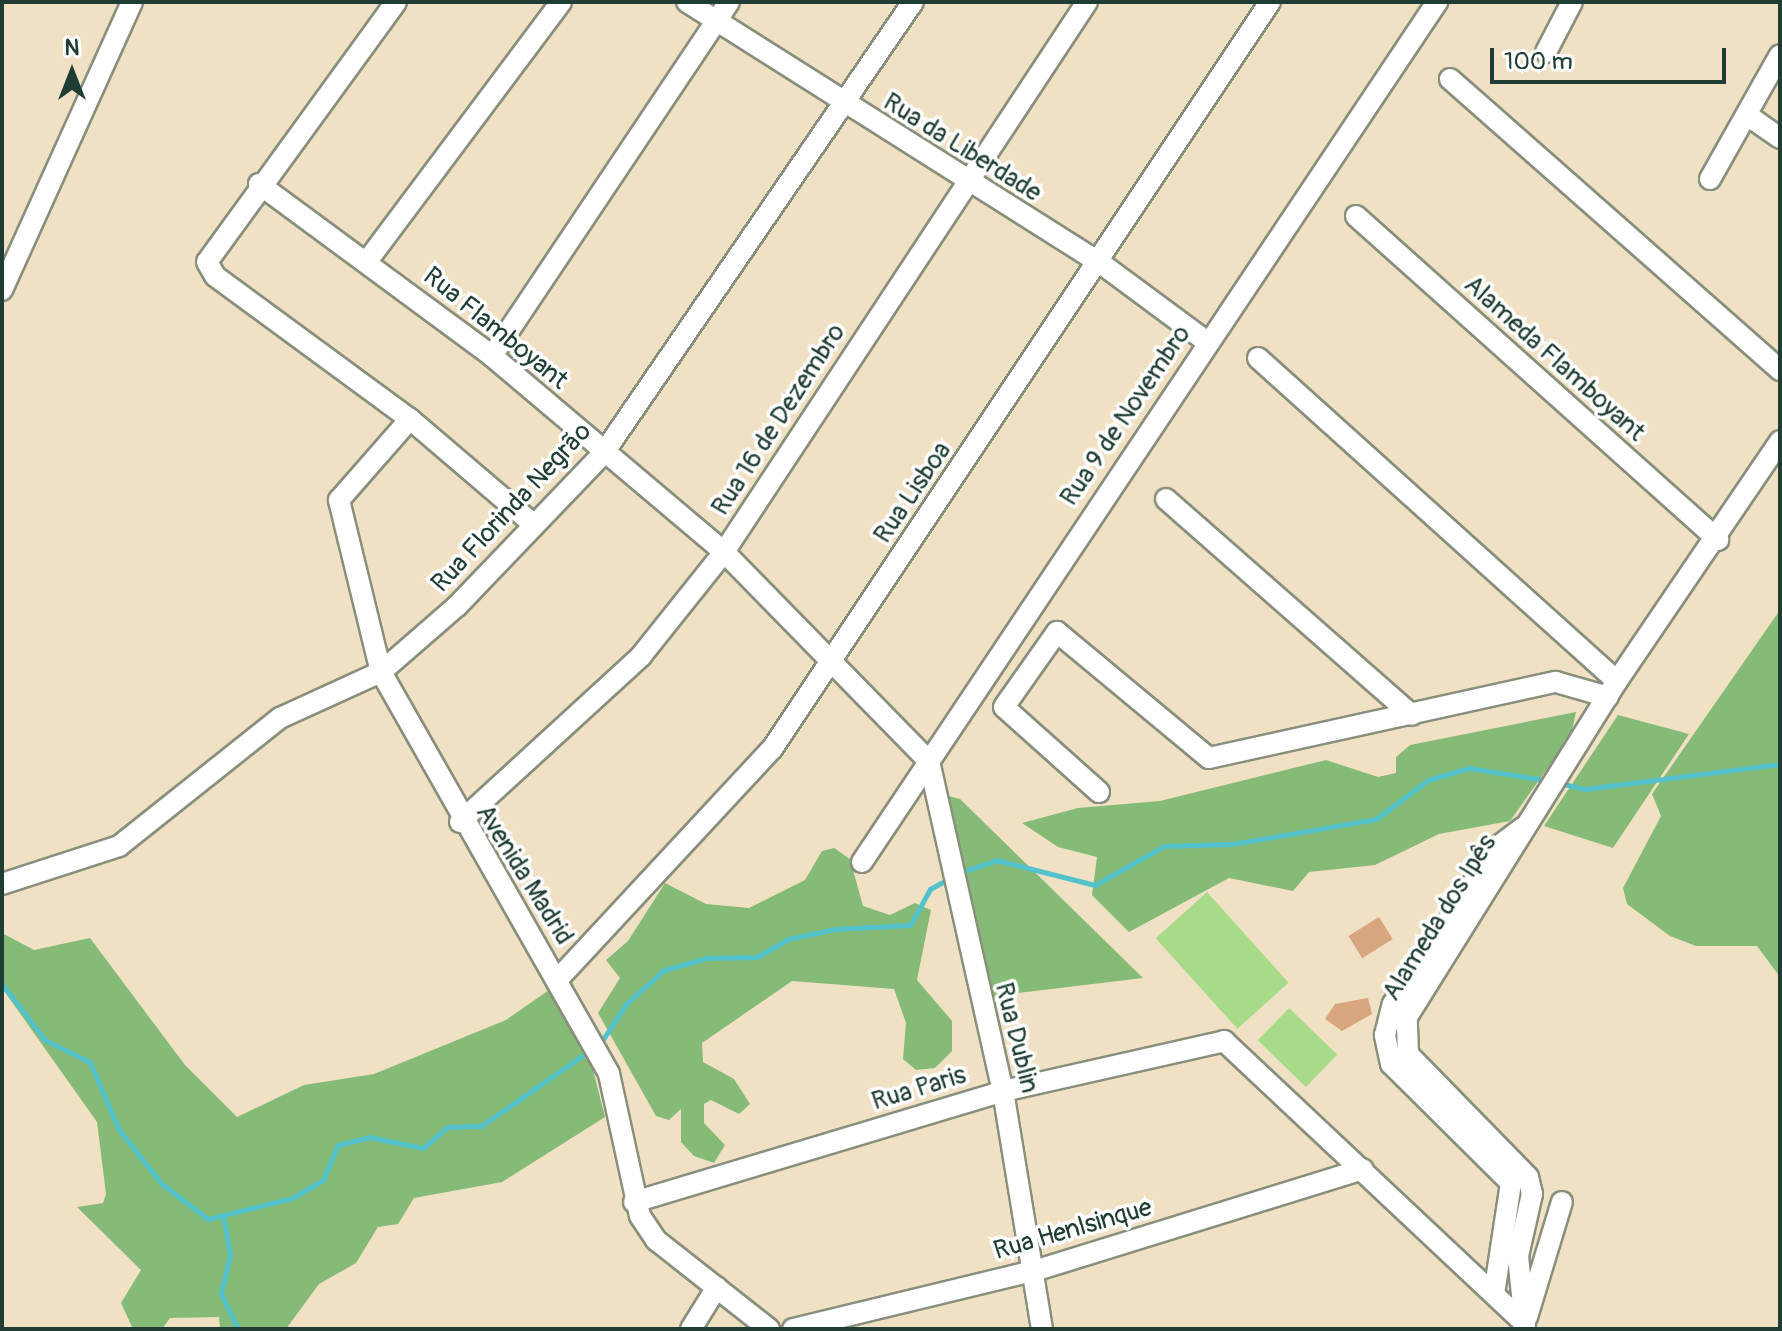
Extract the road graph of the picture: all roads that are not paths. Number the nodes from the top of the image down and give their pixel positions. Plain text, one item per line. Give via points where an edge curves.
1 (132, 2) edge
2 (396, 2) edge
3 (561, 2) edge
4 (687, 2) edge
5 (729, 2) edge
6 (913, 2) edge
7 (1087, 2) edge
8 (1270, 2) edge
9 (1437, 2) edge
10 (1572, 2) edge
11 (717, 21) junction
12 (1546, 52) dead end
13 (1780, 55) edge
14 (1450, 79) dead end
15 (844, 105) junction
16 (1747, 115) junction
17 (1780, 138) edge
18 (1710, 179) dead end
19 (968, 181) junction
20 (259, 184) junction
21 (1356, 216) dead end
22 (368, 260) junction
23 (1099, 262) junction
24 (2, 290) edge
25 (1207, 342) junction
26 (492, 356) junction
27 (1258, 358) dead end
28 (1780, 370) edge
29 (410, 419) junction
30 (1780, 441) edge
31 (603, 454) junction
32 (1166, 499) dead end
33 (533, 524) junction
34 (1718, 540) junction
35 (724, 552) junction
36 (831, 664) junction
37 (381, 672) junction
38 (1612, 689) junction
39 (1412, 715) junction
40 (929, 761) junction
41 (1099, 792) dead end
42 (460, 822) junction
43 (862, 862) dead end
44 (2, 884) edge
45 (558, 979) junction
46 (1003, 1091) junction
47 (1363, 1169) junction
48 (1523, 1195) junction
49 (634, 1202) junction
50 (1562, 1202) dead end
51 (1037, 1270) junction
52 (1496, 1271) junction
53 (1518, 1277) junction
54 (717, 1287) junction
55 (1494, 1294) junction
56 (1524, 1326) edge
57 (691, 1329) edge
58 (769, 1329) edge
59 (793, 1329) edge
60 (1042, 1329) edge

1 - 24 street
2 - 20 street
3 - 22 street
4 - 11 street, Rua da Liberdade
5 - 11 street
6 - 15 street, Rua Florinda Negrão
7 - 19 street, Rua 16 de Dezembro
8 - 23 street, Rua Lisboa
9 - 25 street, Rua 9 de Novembro
10 - 12 street
11 - 15 street, Rua da Liberdade
11 - 26 street
13 - 16 street
14 - 28 street
15 - 19 street, Rua da Liberdade
15 - 31 street, Rua Florinda Negrão
16 - 17 street
16 - 18 street
19 - 23 street, Rua da Liberdade
19 - 35 street, Rua 16 de Dezembro
20 - 22 street, Rua Flamboyant
20 - 29 street via 207,262 215,276
21 - 34 street, Alameda Flamboyant
22 - 26 street, Rua Flamboyant
23 - 25 street, Rua da Liberdade
23 - 36 street, Rua Lisboa
25 - 40 street, Rua 9 de Novembro
26 - 31 street, Rua Flamboyant
27 - 38 street
29 - 33 street
29 - 37 street, Avenida Madrid via 339,500
30 - 34 street, Alameda dos Ipês
31 - 33 street, Rua Florinda Negrão
31 - 35 street, Rua Flamboyant
32 - 39 street
33 - 37 street, Rua Florinda Negrão
34 - 38 street, Alameda dos Ipês
35 - 36 street, Rua Flamboyant
35 - 42 street, Rua 16 de Dezembro via 641,656
36 - 40 street, Rua Flamboyant
36 - 45 street, Rua Lisboa via 736,793
37 - 42 street, Avenida Madrid
37 - 44 street, Rua Florinda Negrão via 280,718 119,846
38 - 39 street via 1556,682
38 - 48 street, Alameda dos Ipês via 1526,825 1496,848 1385,1035 1400,1059
39 - 41 street via 1209,758 1057,632 1004,707
40 - 43 street, Rua 9 de Novembro
40 - 46 street, Rua Dublin via 953,895
42 - 45 street, Avenida Madrid
45 - 49 street, Avenida Madrid via 602,1060
46 - 47 street, Rua Paris via 1224,1041
46 - 49 street, Rua Paris
46 - 51 street, Rua Dublin
47 - 51 street, Rua Henlsinque
47 - 55 street
48 - 52 street
48 - 53 street
49 - 54 street, Avenida Madrid via 656,1240
50 - 56 street
51 - 59 street, Rua Henlsinque
51 - 60 street, Rua Dublin
52 - 53 street
52 - 55 street
53 - 56 street
54 - 57 street
54 - 58 street, Avenida Madrid
55 - 56 street

